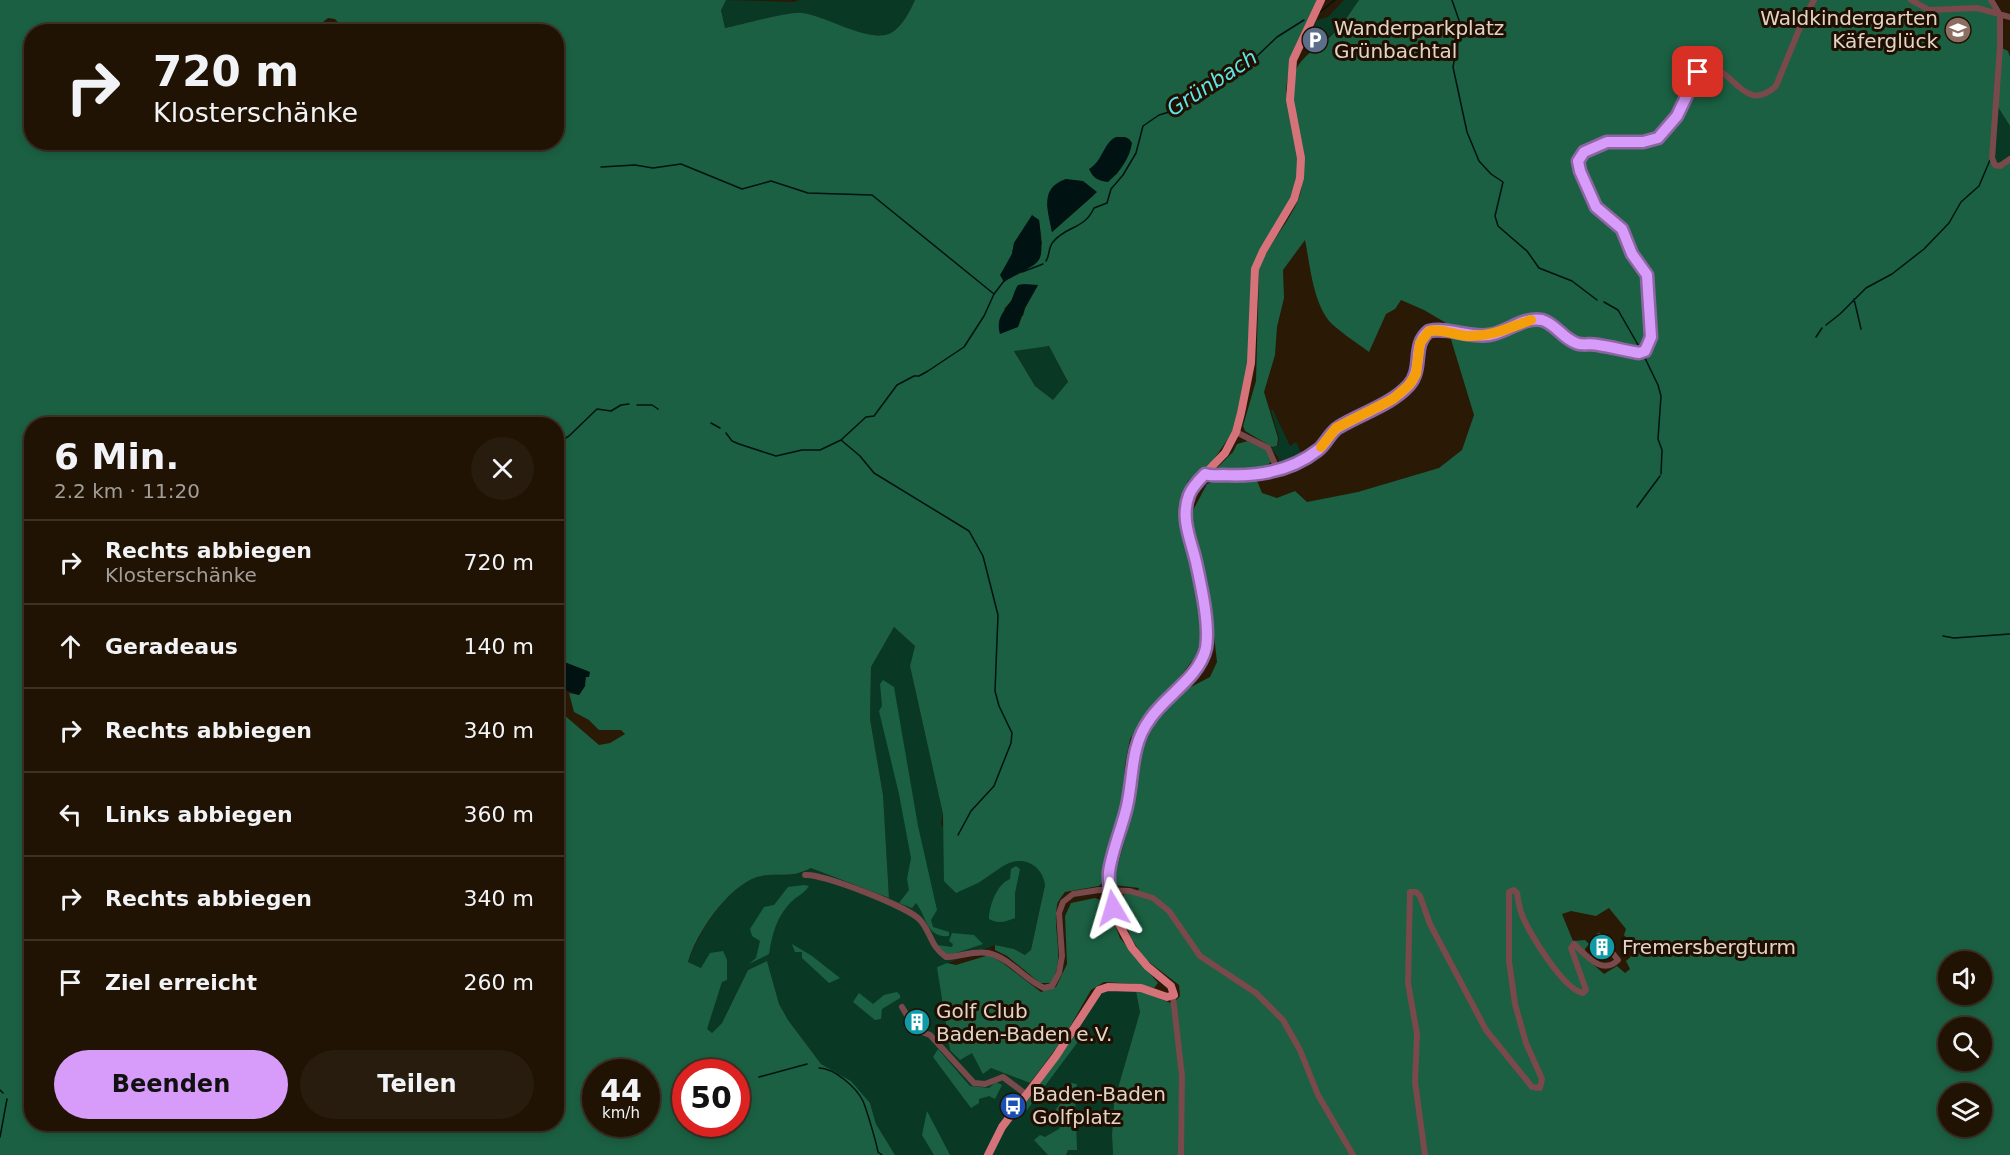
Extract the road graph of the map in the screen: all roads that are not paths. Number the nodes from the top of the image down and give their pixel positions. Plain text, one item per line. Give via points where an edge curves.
1 (1321, 0) edge
2 (1814, 0) edge
3 (1911, 0) edge
4 (1991, 0) edge
5 (2000, 15) junction
6 (2010, 17) edge
7 (2010, 159) edge
8 (1236, 432) junction
9 (1278, 471) junction
10 (1205, 474) junction
11 (805, 875) dead end
12 (1109, 890) junction
13 (1599, 936) dead end
14 (1173, 997) junction
15 (902, 1007) dead end
16 (1027, 1095) junction
17 (988, 1155) edge
18 (1181, 1155) edge
19 (1353, 1155) edge
20 (1425, 1155) edge

1 - 8 main road via 1293,60 1290,100 1301,158 1300,178 1294,199 1255,269 1251,363
2 - 9 street via 1776,86 1768,93 1750,94 1717,70 1706,68 1698,72 1677,116 1658,138 1607,142 1580,155 1580,171 1596,207 1622,229 1632,254 1647,275 1651,337 1645,351 1578,344 1541,320 1490,335 1429,331 1420,343 1416,374 1409,385 1393,399 1336,428 1313,454
3 - 5 street via 1929,10 1966,8
4 - 5 street
5 - 6 street
5 - 7 street via 1992,156 1995,165 2000,166
8 - 9 street via 1268,448
8 - 10 main road via 1225,453
9 - 10 street via 1248,476
10 - 12 main road via 1188,497 1185,523 1202,596 1206,647 1192,674 1148,720 1136,747 1128,802 1109,872
11 - 12 street via 854,888 905,909 920,920 933,944 946,957 987,952 1003,958 1044,988 1052,986 1059,973 1062,902 1074,894
12 - 14 main road via 1119,924 1132,948 1171,986
12 - 19 street via 1153,898 1169,911 1200,956 1271,1007 1294,1039 1318,1095
13 - 20 street via 1618,960 1603,966 1591,961 1574,944 1571,948 1586,990 1577,992 1559,974 1528,928 1517,893 1509,892 1509,961 1515,1004 1542,1080 1536,1089 1510,1064 1486,1030 1430,924 1420,896 1410,892 1408,983 1417,1034 1415,1082
14 - 16 main road via 1141,988 1099,990
14 - 18 street via 1182,1076
15 - 16 street via 908,1017 907,1026 930,1035 974,1083 985,1084 1003,1077
16 - 17 main road via 1002,1127

